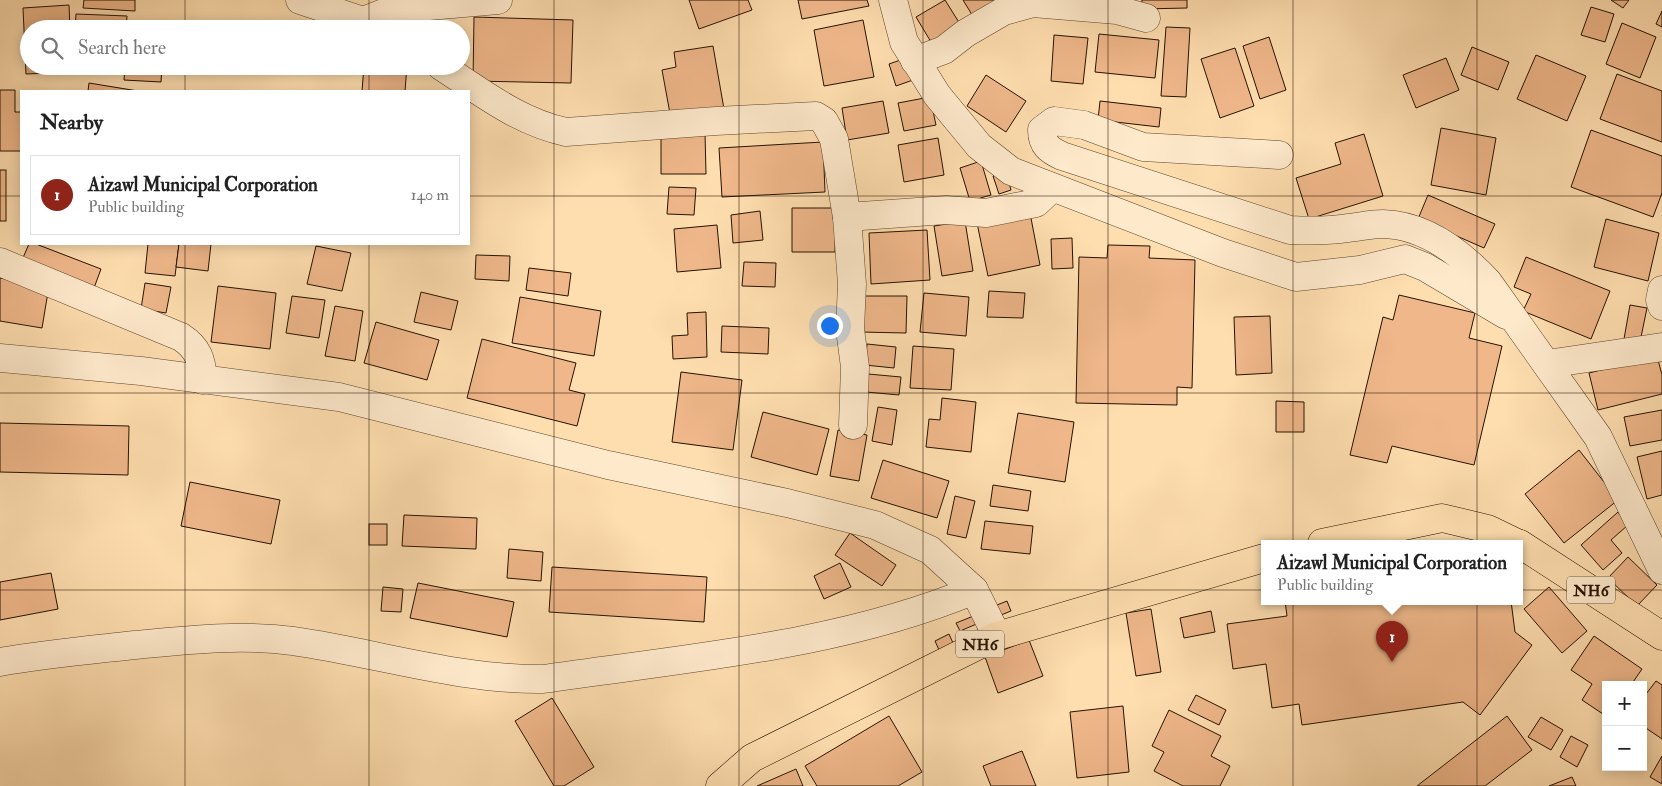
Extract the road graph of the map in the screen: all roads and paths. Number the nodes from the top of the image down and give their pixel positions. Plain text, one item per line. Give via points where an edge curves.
1 (300, 0) edge
2 (498, 0) edge
3 (892, 0) edge
4 (1146, 18) dead end
5 (356, 20) edge
6 (378, 20) edge
7 (916, 61) junction
8 (455, 75) edge
9 (1279, 155) dead end
10 (1052, 188) junction
11 (847, 217) junction
12 (0, 262) edge
13 (1662, 290) edge
14 (1662, 306) edge
15 (1516, 321) junction
16 (1662, 347) edge
17 (0, 358) edge
18 (1547, 364) junction
19 (203, 380) junction
20 (853, 426) dead end
21 (1336, 540) edge
22 (1510, 540) edge
23 (1523, 547) edge
24 (1261, 559) edge
25 (1662, 570) edge
26 (974, 590) junction
27 (997, 636) junction
28 (1662, 636) edge
29 (0, 662) edge
30 (720, 786) edge

1 - 5 street
2 - 6 street via 394,9
3 - 7 street via 904,42
4 - 7 street via 1117,10 1033,3 1004,11 944,50
7 - 10 street via 937,95 979,146 1011,171
8 - 11 street via 523,118 545,128 566,132 816,116 824,121 834,139
9 - 15 street via 1143,148 1084,125 1054,121 1042,130 1045,145 1062,156 1290,230 1316,232 1381,224 1444,242 1488,282
10 - 11 street via 1036,203 986,213 946,210
10 - 15 street via 1296,277 1360,270 1405,259 1441,276
11 - 20 street via 852,284 850,329 855,367
12 - 19 street via 190,343 200,356
13 - 14 street
15 - 18 street
16 - 18 street
17 - 19 street
18 - 25 street via 1598,437
19 - 26 street via 339,397 608,465 875,525 930,550
21 - 22 highway, NH6 via 1442,518 1488,529
23 - 28 highway, NH6
24 - 27 highway, NH6
26 - 27 street
26 - 29 street via 940,604 865,626 787,642 544,679 459,672 294,641 258,638 212,638 35,655
27 - 30 highway, NH6 via 752,758

